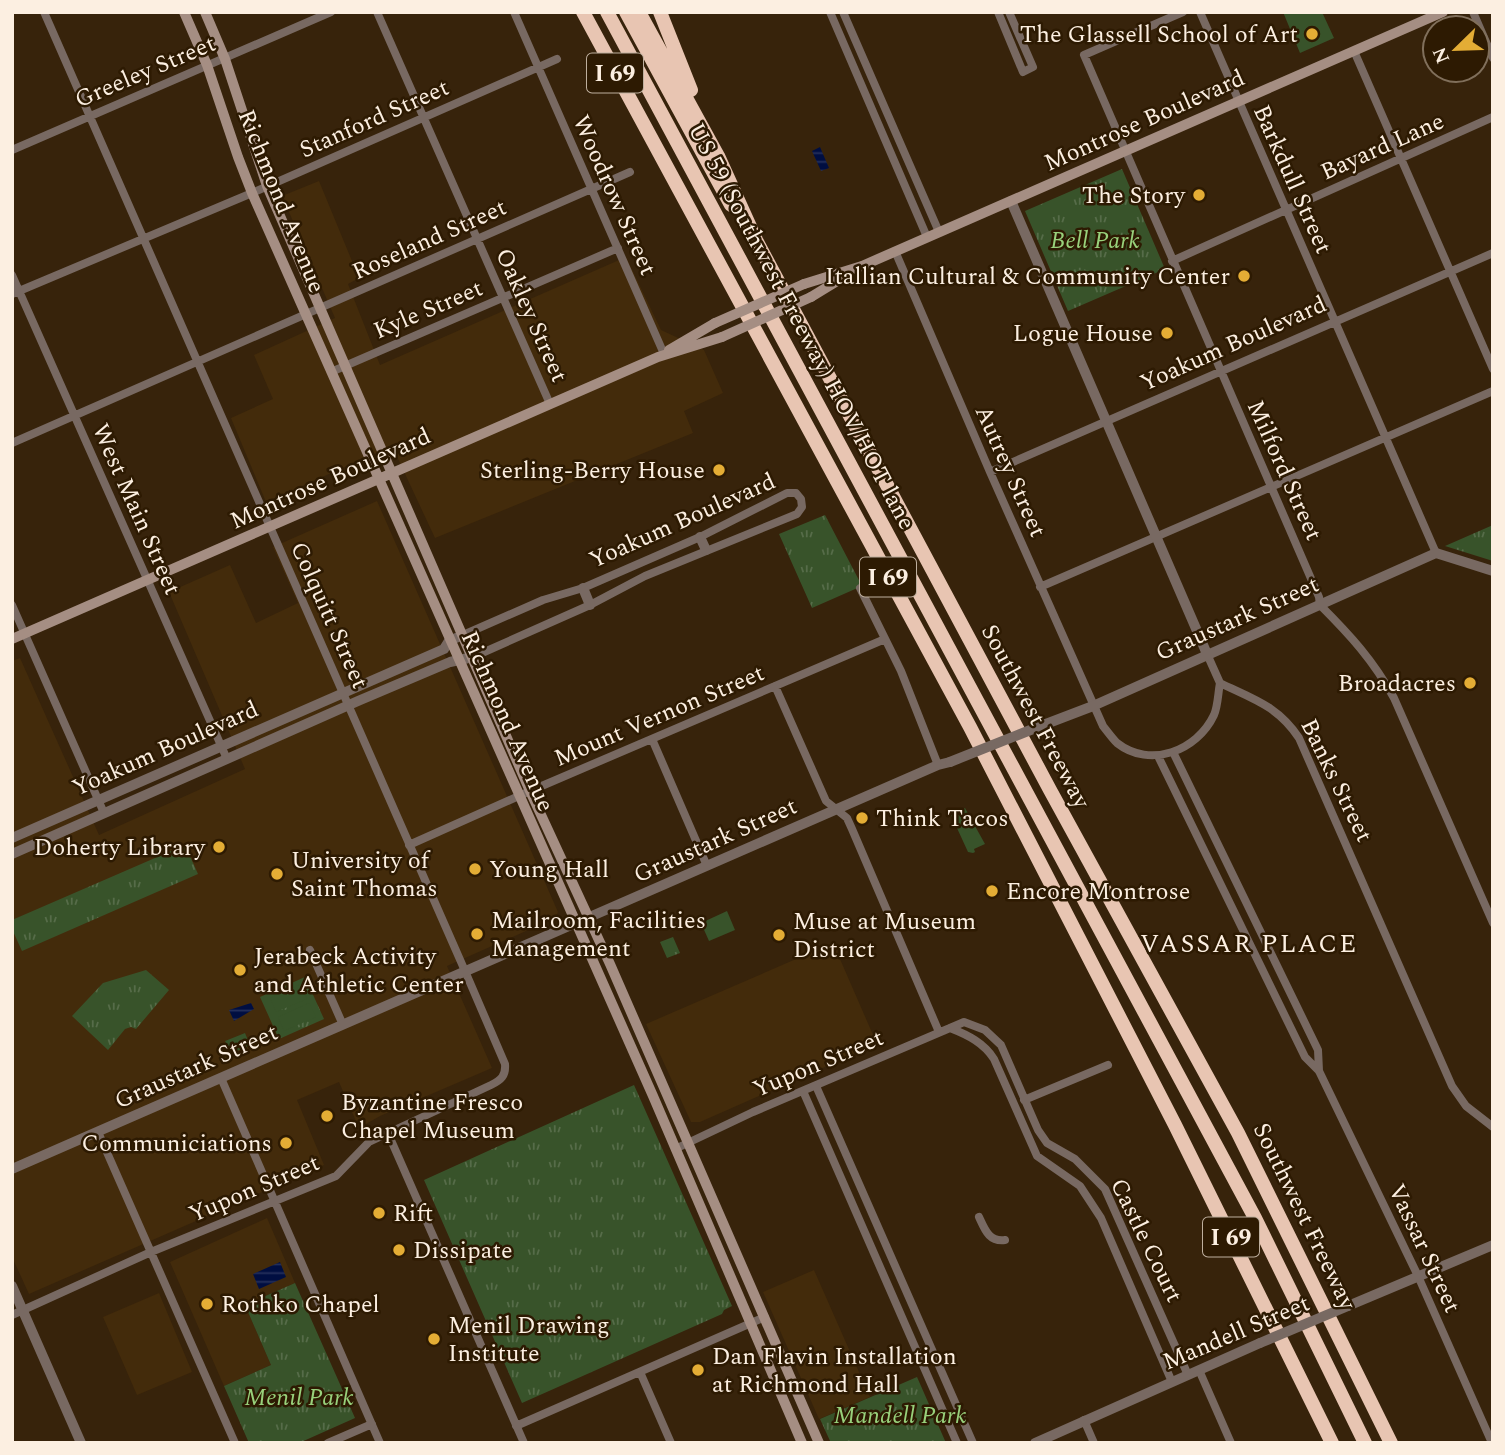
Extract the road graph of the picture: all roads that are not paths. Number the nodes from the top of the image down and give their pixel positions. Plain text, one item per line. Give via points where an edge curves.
1 (44, 12) edge
2 (184, 12) edge
3 (205, 12) edge
4 (331, 12) edge
5 (377, 12) edge
6 (514, 12) edge
7 (607, 12) edge
8 (660, 12) edge
9 (830, 12) edge
10 (843, 12) edge
11 (998, 12) edge
12 (1009, 12) edge
13 (1183, 12) edge
14 (1200, 12) edge
15 (1443, 12) edge
16 (1473, 12) edge
17 (634, 14) edge
18 (583, 16) edge
19 (1354, 51) junction
20 (1493, 58) edge
21 (225, 59) junction
22 (557, 59) dead end
23 (207, 65) junction
24 (538, 67) junction
25 (869, 72) junction
26 (858, 77) junction
27 (1238, 101) junction
28 (89, 116) junction
29 (423, 117) junction
30 (1493, 117) edge
31 (12, 149) edge
32 (1125, 151) junction
33 (718, 156) junction
34 (1401, 159) junction
35 (630, 172) dead end
36 (267, 186) junction
37 (592, 189) junction
38 (252, 193) junction
39 (1011, 201) junction
40 (1287, 210) junction
41 (939, 232) junction
42 (927, 237) junction
43 (142, 238) junction
44 (477, 239) junction
45 (756, 240) junction
46 (618, 248) junction
47 (895, 251) junction
48 (1493, 253) edge
49 (1172, 261) junction
50 (862, 266) junction
51 (1451, 272) junction
52 (12, 275) edge
53 (16, 293) edge
54 (503, 299) junction
55 (320, 308) junction
56 (306, 314) junction
57 (1335, 321) junction
58 (664, 354) junction
59 (197, 362) junction
60 (346, 365) junction
61 (1493, 369) edge
62 (1221, 371) junction
63 (331, 372) junction
64 (1493, 391) edge
65 (550, 404) junction
66 (74, 416) junction
67 (1107, 422) junction
68 (1384, 436) junction
69 (12, 443) edge
70 (393, 472) junction
71 (990, 472) junction
72 (378, 479) junction
73 (1271, 486) junction
74 (270, 527) junction
75 (701, 537) junction
76 (1156, 537) junction
77 (706, 550) junction
78 (1436, 553) junction
79 (1493, 571) edge
80 (148, 580) junction
81 (1041, 587) junction
82 (583, 588) junction
83 (860, 588) dead end
84 (12, 605) edge
85 (590, 605) junction
86 (1320, 605) junction
87 (25, 634) junction
88 (463, 635) junction
89 (12, 639) edge
90 (885, 639) junction
91 (449, 640) junction
92 (1207, 654) junction
93 (473, 657) junction
94 (458, 659) junction
95 (1220, 683) junction
96 (775, 686) junction
97 (342, 692) junction
98 (348, 705) junction
99 (1093, 706) junction
100 (652, 739) junction
101 (221, 746) junction
102 (1173, 752) junction
103 (1158, 756) junction
104 (227, 759) junction
105 (938, 765) junction
106 (530, 791) junction
107 (518, 797) junction
108 (99, 801) junction
109 (836, 810) junction
110 (104, 813) junction
111 (12, 838) edge
112 (409, 845) junction
113 (12, 853) edge
114 (707, 866) junction
115 (588, 918) junction
116 (1493, 923) edge
117 (575, 924) junction
118 (310, 950) dead end
119 (466, 971) junction
120 (343, 1025) junction
121 (950, 1028) junction
122 (939, 1032) junction
123 (643, 1041) junction
124 (631, 1048) junction
125 (1108, 1065) dead end
126 (1319, 1071) junction
127 (220, 1078) junction
128 (500, 1080) joint
129 (816, 1086) junction
130 (803, 1091) junction
131 (1024, 1100) junction
132 (1493, 1127) edge
133 (387, 1131) junction
134 (98, 1132) junction
135 (688, 1143) junction
136 (1047, 1143) junction
137 (675, 1149) junction
138 (1033, 1149) junction
139 (12, 1169) edge
140 (275, 1201) junction
141 (979, 1217) dead end
142 (1005, 1240) dead end
143 (1493, 1245) edge
144 (151, 1252) junction
145 (1418, 1276) junction
146 (901, 1278) junction
147 (886, 1283) junction
148 (12, 1286) edge
149 (23, 1310) junction
150 (12, 1315) edge
151 (765, 1317) junction
152 (751, 1324) junction
153 (1199, 1370) junction
154 (640, 1372) junction
155 (1188, 1375) junction
156 (1172, 1382) junction
157 (1084, 1420) junction
158 (372, 1424) junction
159 (516, 1426) junction
160 (81, 1443) edge
161 (235, 1443) edge
162 (328, 1443) edge
163 (380, 1443) edge
164 (524, 1443) edge
165 (671, 1443) edge
166 (802, 1443) edge
167 (819, 1443) edge
168 (957, 1443) edge
169 (973, 1443) edge
170 (1035, 1443) edge
171 (1094, 1443) edge
172 (1231, 1443) edge
173 (1332, 1443) edge
174 (1365, 1443) edge
175 (1391, 1443) edge
176 (1492, 1443) edge

1 - 28 street, Colquitt Street
2 - 23 main road, Richmond Avenue
3 - 21 main road, Richmond Avenue
4 - 21 street, Greeley Street
5 - 29 street, Oakley Street
6 - 24 street, Woodrow Street
7 - 174 highway, US 59 (Southwest Freeway) HOV/HOT lane via 1255,1218
8 - 33 highway
9 - 26 street
10 - 25 street
11 - 12 street via 1023,72 1033,67
13 - 32 street, Milford Street via 1084,55
14 - 27 street, Barkdull Street
15 - 19 main road, Montrose Boulevard
16 - 20 street
17 - 33 highway, Southwest Freeway / I 69
17 - 45 highway via 734,212
18 - 173 highway, I 69 via 970,727
19 - 27 main road, Montrose Boulevard
19 - 34 street
21 - 23 street, Greeley Street
21 - 36 main road, Richmond Avenue
22 - 24 street, Stanford Street
23 - 28 street, Greeley Street
23 - 38 main road, Richmond Avenue
24 - 29 street, Stanford Street
24 - 37 street, Woodrow Street
25 - 26 street
25 - 41 street
26 - 42 street
27 - 32 main road, Montrose Boulevard
27 - 40 street, Barkdull Street
28 - 31 street, Greeley Street
28 - 43 street, Colquitt Street
29 - 36 street, Stanford Street
29 - 44 street, Oakley Street
30 - 34 street, Bayard Lane
32 - 39 main road, Montrose Boulevard
32 - 49 street, Milford Street
33 - 45 highway, Southwest Freeway / I 69
34 - 40 street, Bayard Lane
34 - 51 street
35 - 37 street, Roseland Street
36 - 38 street, Stanford Street
36 - 55 main road, Richmond Avenue
37 - 44 street, Roseland Street
37 - 46 street, Woodrow Street
38 - 43 street, Stanford Street
38 - 56 main road, Richmond Avenue
39 - 41 main road, Montrose Boulevard
39 - 67 street
40 - 49 street, Bayard Lane
40 - 57 street, Barkdull Street
41 - 42 main road, Montrose Boulevard
42 - 47 main road, Montrose Boulevard
43 - 53 street, Stanford Street
43 - 59 street, Colquitt Street
44 - 54 street, Oakley Street
44 - 55 street, Roseland Street
45 - 175 highway, Southwest Freeway / I 69 via 1238,1133
46 - 54 street, Kyle Street
46 - 58 street, Woodrow Street
47 - 50 main road, Montrose Boulevard
47 - 71 street, Autrey Street
48 - 51 street, Yoakum Boulevard
49 - 62 street, Milford Street
50 - 58 main road, Montrose Boulevard, bridge via 804,284 715,323
50 - 58 main road, Montrose Boulevard, bridge via 811,297 722,337
51 - 57 street, Yoakum Boulevard
51 - 61 street
52 - 53 street, West Main Street
53 - 66 street, West Main Street
54 - 60 street, Kyle Street
54 - 65 street, Oakley Street
55 - 56 street, Roseland Street
55 - 60 main road, Richmond Avenue
56 - 59 street, Roseland Street
56 - 63 main road, Richmond Avenue
57 - 62 street, Yoakum Boulevard
57 - 68 street, Barkdull Street
58 - 65 main road, Montrose Boulevard
59 - 66 street, Roseland Street
59 - 74 street, Colquitt Street
60 - 63 street, Kyle Street
60 - 70 main road, Richmond Avenue
62 - 67 street, Yoakum Boulevard
62 - 73 street, Milford Street
63 - 72 main road, Richmond Avenue
64 - 68 street
65 - 70 main road, Montrose Boulevard
66 - 69 street, Roseland Street
66 - 80 street, West Main Street
67 - 71 street, Yoakum Boulevard
67 - 76 street
68 - 73 street
68 - 78 street, Barkdull Street
70 - 72 main road, Montrose Boulevard
70 - 88 main road, Richmond Avenue
71 - 81 street, Autrey Street
72 - 74 main road, Montrose Boulevard
72 - 91 main road, Richmond Avenue
73 - 76 street
73 - 86 street, Milford Street
74 - 80 main road, Montrose Boulevard
74 - 97 street, Colquitt Street
75 - 77 street
75 - 77 street, Yoakum Boulevard via 787,493 796,493 801,499 797,514
75 - 82 street, Yoakum Boulevard
76 - 81 street
76 - 92 street
77 - 85 street, Yoakum Boulevard
78 - 79 street
78 - 86 street, Graustark Street
80 - 87 main road, Montrose Boulevard
80 - 101 street, West Main Street
81 - 99 street, Autrey Street
82 - 85 street
82 - 88 street, Yoakum Boulevard
83 - 90 street
84 - 87 street
85 - 93 street, Yoakum Boulevard
86 - 92 street, Graustark Street
86 - 116 street, Milford Street via 1381,674
87 - 89 main road, Montrose Boulevard
87 - 108 street
88 - 91 street, Yoakum Boulevard
88 - 93 main road, Richmond Avenue
90 - 96 street, Mount Vernon Street
90 - 105 street
91 - 94 main road, Richmond Avenue
91 - 97 street, Yoakum Boulevard via 444,649
92 - 95 street
92 - 99 street, Graustark Street
93 - 94 street, Yoakum Boulevard
93 - 106 main road, Richmond Avenue
94 - 98 street, Yoakum Boulevard
94 - 107 main road, Richmond Avenue
95 - 102 street via 1215,714 1202,733
95 - 132 street, Banks Street via 1271,707 1288,721 1452,1086 1466,1106
96 - 100 street, Mount Vernon Street
96 - 109 street via 825,800
97 - 98 street, Colquitt Street
97 - 101 street, Yoakum Boulevard
98 - 104 street, Yoakum Boulevard
98 - 112 street, Colquitt Street
99 - 103 street via 1117,742 1132,751
99 - 105 street, Graustark Street, bridge
100 - 106 street, Mount Vernon Street
100 - 114 street
101 - 104 street, West Main Street
101 - 108 street, Yoakum Boulevard
102 - 103 street
102 - 126 street, Vassar Street via 1318,1050
103 - 126 street, Vassar Street via 1305,1057
104 - 110 street, Yoakum Boulevard
105 - 109 street, Graustark Street
106 - 107 street, Mount Vernon Street
106 - 115 main road, Richmond Avenue
107 - 112 street, Mount Vernon Street
107 - 117 main road, Richmond Avenue
108 - 110 street
108 - 111 street, Yoakum Boulevard
109 - 114 street, Graustark Street
109 - 122 street via 847,818
110 - 113 street, Yoakum Boulevard
112 - 119 street, Colquitt Street
114 - 115 street, Graustark Street
115 - 117 street, Graustark Street
115 - 123 main road, Richmond Avenue
117 - 119 street, Graustark Street
117 - 124 main road, Richmond Avenue
118 - 120 street
119 - 120 street, Graustark Street
119 - 128 street, Colquitt Street via 505,1064
120 - 127 street, Graustark Street
121 - 122 street
121 - 131 street via 968,1023 991,1035 1004,1050
121 - 138 street, Castle Court via 968,1035 991,1054
122 - 129 street, Yupon Street
123 - 124 main road
123 - 135 main road, Richmond Avenue
124 - 137 main road, Richmond Avenue
125 - 131 street
126 - 145 street, Vassar Street
127 - 134 street, Graustark Street
127 - 140 street
128 - 133 street, Yupon Street
129 - 130 street, Yupon Street
129 - 146 street
130 - 135 street, Yupon Street
130 - 147 street
131 - 136 street
133 - 140 street, Yupon Street via 336,1175
133 - 159 street
134 - 139 street, Graustark Street
134 - 144 street
135 - 137 street, Yupon Street
135 - 151 main road, Richmond Avenue
136 - 138 street
136 - 155 street, Castle Court via 1075,1159 1105,1189
137 - 152 main road, Richmond Avenue
138 - 156 street, Castle Court via 1090,1198
140 - 144 street, Yupon Street
140 - 158 street
141 - 142 street via 989,1237
143 - 145 street, Mandell Street
144 - 149 street, Yupon Street
144 - 161 street
145 - 153 street, Mandell Street, bridge
145 - 176 street, Vassar Street
146 - 147 street
146 - 169 street
147 - 168 street
148 - 149 street
149 - 150 street, Yupon Street
149 - 160 street
151 - 152 street
151 - 167 main road, Richmond Avenue
152 - 154 street
152 - 166 main road, Richmond Avenue
153 - 155 street, Mandell Street
153 - 172 street
154 - 159 street
154 - 165 street
155 - 156 street, Mandell Street
156 - 157 street, Mandell Street
157 - 170 street, Mandell Street
157 - 171 street
158 - 162 street
158 - 163 street
159 - 164 street

